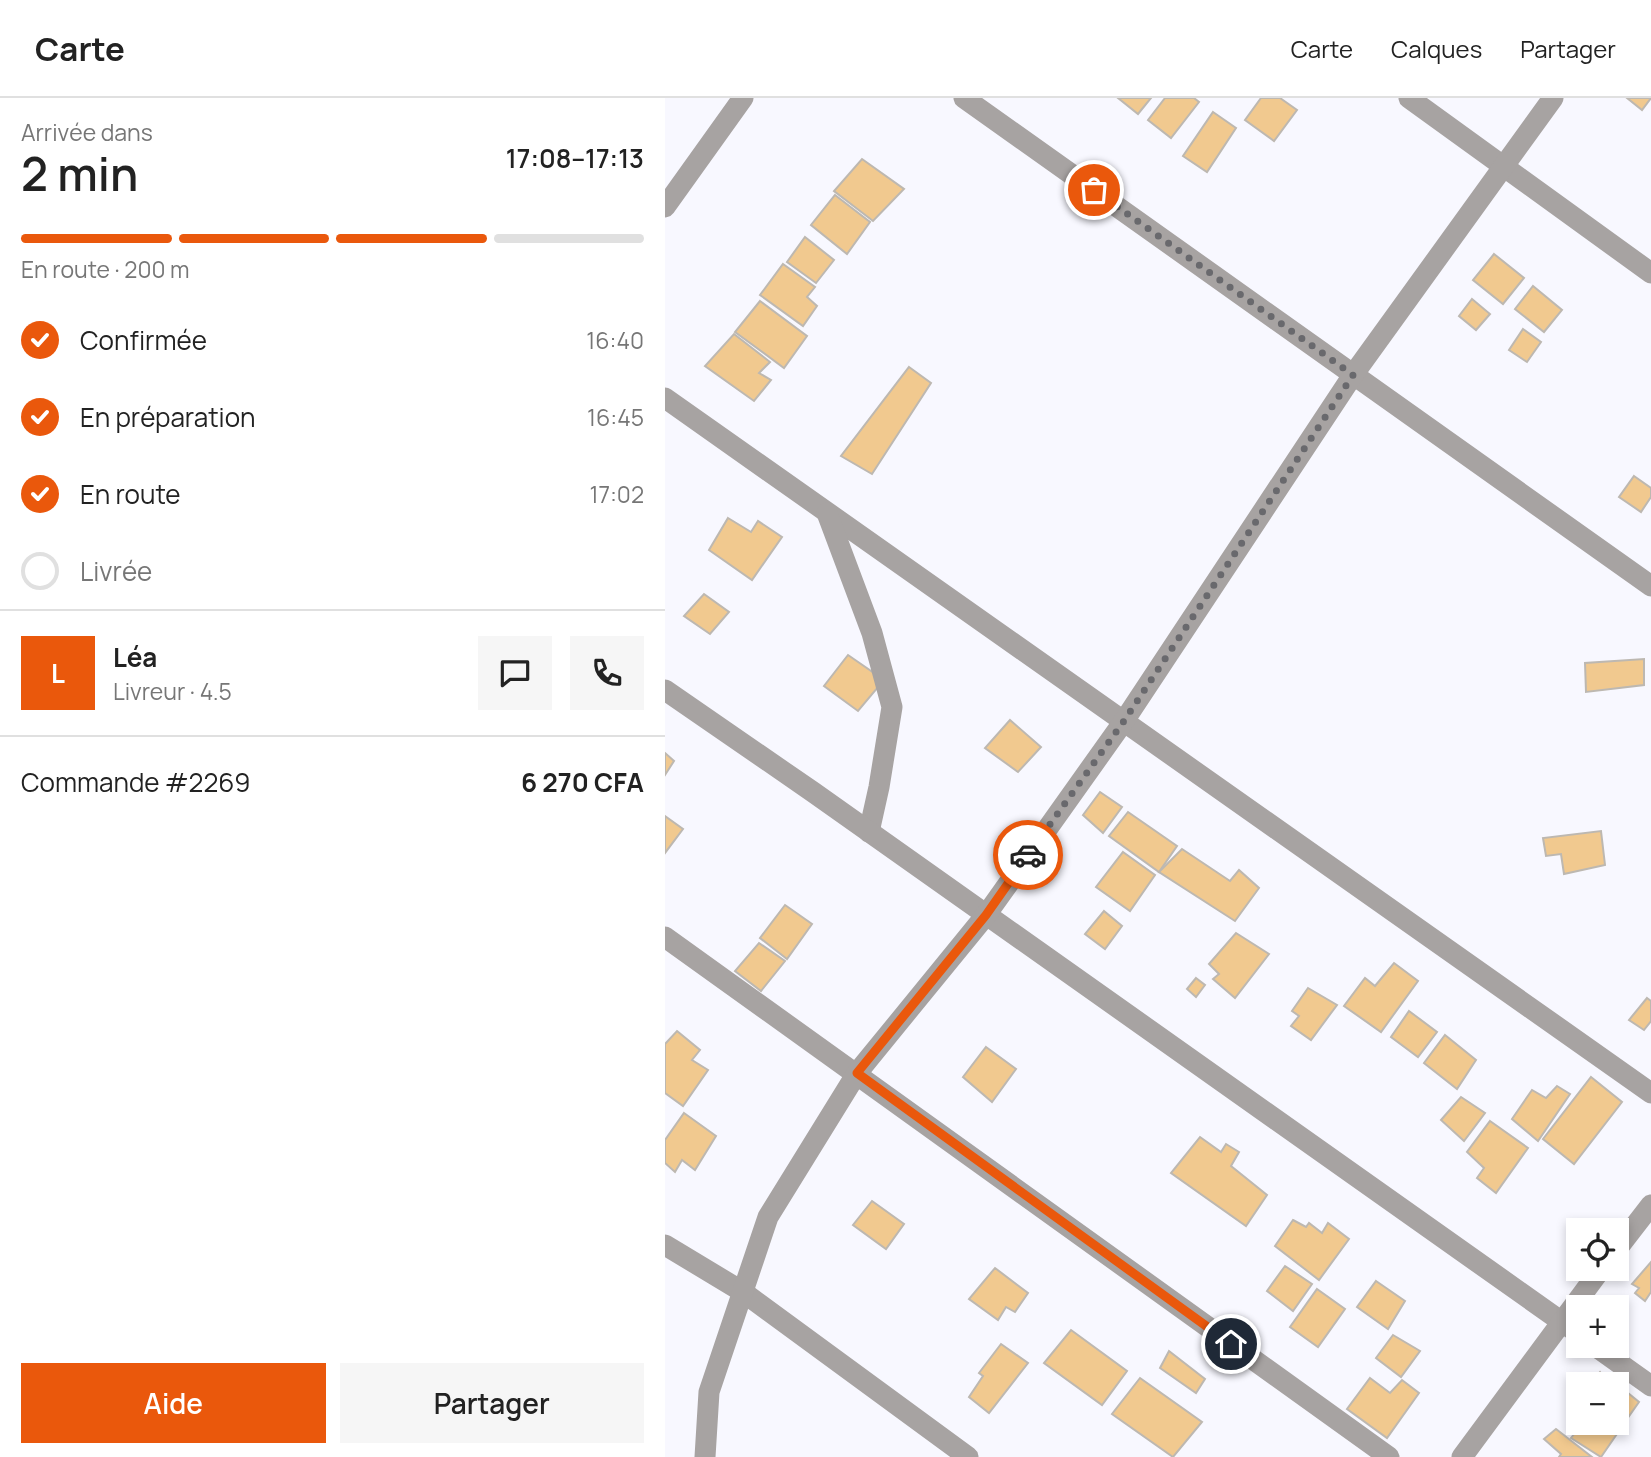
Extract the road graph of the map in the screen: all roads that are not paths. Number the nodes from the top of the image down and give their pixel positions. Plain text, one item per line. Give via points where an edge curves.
1 (743, 98) edge
2 (964, 98) edge
3 (1409, 98) edge
4 (1553, 98) edge
5 (1504, 167) junction
6 (665, 207) edge
7 (1651, 273) edge
8 (1353, 375) junction
9 (665, 398) edge
10 (827, 513) junction
11 (1651, 586) edge
12 (665, 690) edge
13 (1124, 721) junction
14 (869, 832) junction
15 (986, 915) junction
16 (665, 937) edge
17 (857, 1073) junction
18 (1651, 1093) edge
19 (1651, 1205) edge
20 (1629, 1233) edge
21 (665, 1245) edge
22 (1592, 1281) edge
23 (743, 1292) junction
24 (1560, 1321) junction
25 (1566, 1325) edge
26 (1612, 1358) edge
27 (1651, 1386) edge
28 (705, 1457) edge
29 (968, 1457) edge
30 (1389, 1457) edge
31 (1462, 1457) edge

1 - 6 street
2 - 8 street
3 - 5 street
4 - 5 street
5 - 7 street
5 - 8 street
8 - 11 street
8 - 13 street
9 - 10 street
10 - 13 street
10 - 14 street via 871,633 892,707
12 - 14 street
13 - 15 street
13 - 18 street
14 - 15 street
15 - 17 street
15 - 24 street
16 - 17 street
17 - 23 street via 768,1217
17 - 30 street
19 - 20 street
21 - 23 street
22 - 24 street
23 - 28 street via 709,1392
23 - 29 street
24 - 25 street
24 - 31 street
26 - 27 street

